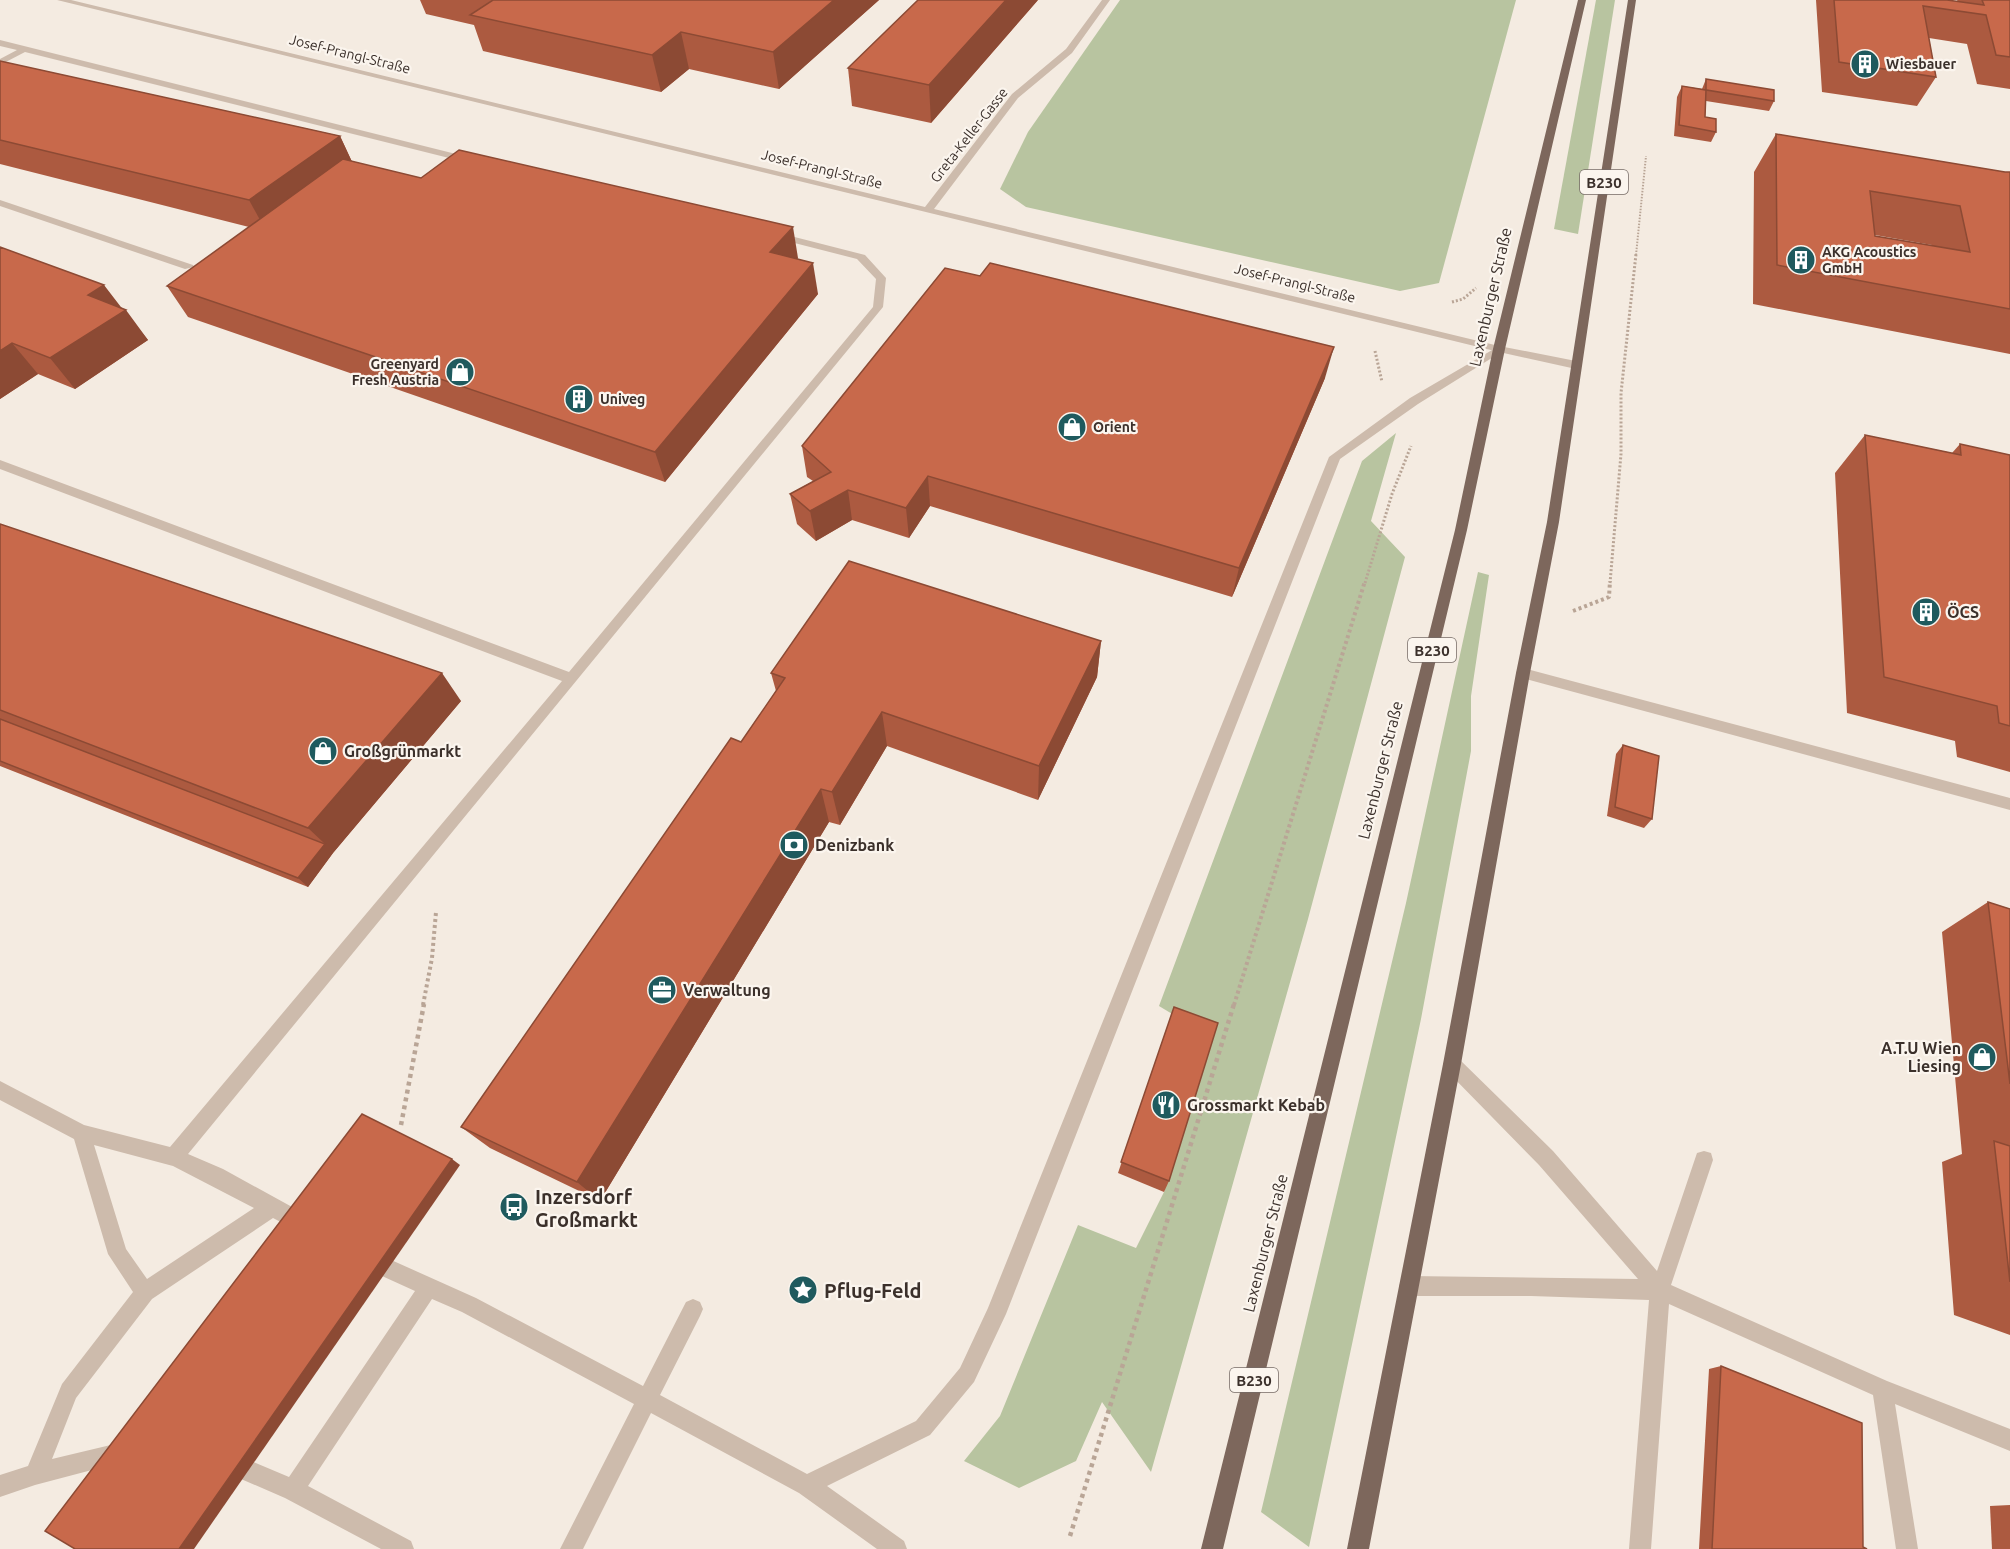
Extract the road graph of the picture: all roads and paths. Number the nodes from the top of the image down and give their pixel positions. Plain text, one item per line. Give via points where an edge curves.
1 (61, 0) edge
2 (1106, 0) edge
3 (1582, 0) edge
4 (1632, 0) edge
5 (0, 43) edge
6 (24, 49) junction
7 (0, 62) edge
8 (1647, 151) dead end
9 (483, 163) edge
10 (0, 204) edge
11 (928, 210) junction
12 (758, 231) edge
13 (189, 267) edge
14 (1477, 287) dead end
15 (1446, 304) dead end
16 (1499, 349) junction
17 (1375, 351) dead end
18 (1576, 365) junction
19 (1382, 383) dead end
20 (1412, 443) dead end
21 (0, 464) edge
22 (1531, 629) junction
23 (1523, 673) junction
24 (572, 680) junction
25 (2010, 804) edge
26 (436, 912) dead end
27 (1452, 1064) junction
28 (0, 1090) edge
29 (401, 1125) dead end
30 (81, 1133) junction
31 (174, 1157) junction
32 (1704, 1160) dead end
33 (272, 1207) junction
34 (296, 1220) edge
35 (389, 1269) dead end
36 (1409, 1286) junction
37 (428, 1288) junction
38 (1660, 1290) junction
39 (145, 1292) junction
40 (693, 1310) dead end
41 (1882, 1389) junction
42 (648, 1400) junction
43 (2010, 1440) edge
44 (119, 1454) edge
45 (249, 1471) dead end
46 (35, 1474) junction
47 (807, 1485) junction
48 (0, 1486) edge
49 (293, 1490) junction
50 (1070, 1536) dead end
51 (403, 1549) edge
52 (571, 1549) edge
53 (896, 1549) edge
54 (1212, 1549) edge
55 (1358, 1549) edge
56 (1640, 1549) edge
57 (1907, 1549) edge

1 - 11 street, Josef-Prangl-Straße
2 - 11 street, Greta-Keller-Gasse via 1069,51 1015,96
3 - 16 main road, Laxenburger Straße / B230
4 - 18 main road, B230
5 - 6 street
6 - 7 street
6 - 9 street
8 - 22 path via 1621,393 1621,454 1609,597
10 - 13 street
11 - 16 street, Josef-Prangl-Straße
12 - 24 street via 861,256 881,278 878,307
14 - 15 path via 1463,299
16 - 18 street, Josef-Prangl-Straße
16 - 47 street via 1414,401 1335,457 996,1314 967,1375 923,1428
16 - 54 main road, Laxenburger Straße / B230 via 1461,530
17 - 19 path
18 - 22 main road, B230 via 1553,522
20 - 50 path via 1392,494
21 - 24 street
22 - 23 main road, B230
23 - 25 street
23 - 27 main road, B230
24 - 31 street
26 - 29 path via 432,958
27 - 36 main road, B230
27 - 38 street via 1546,1158
28 - 30 street
30 - 31 street
30 - 39 street via 118,1254
31 - 33 street
32 - 38 street
33 - 34 street
33 - 39 street
35 - 37 street
36 - 38 street
36 - 55 main road, B230
37 - 42 street via 469,1305
37 - 49 street
38 - 41 street
38 - 56 street
39 - 46 street via 69,1391
40 - 42 street
41 - 43 street
41 - 57 street
42 - 47 street
42 - 52 street
44 - 46 street
45 - 49 street
46 - 48 street
47 - 53 street
49 - 51 street

